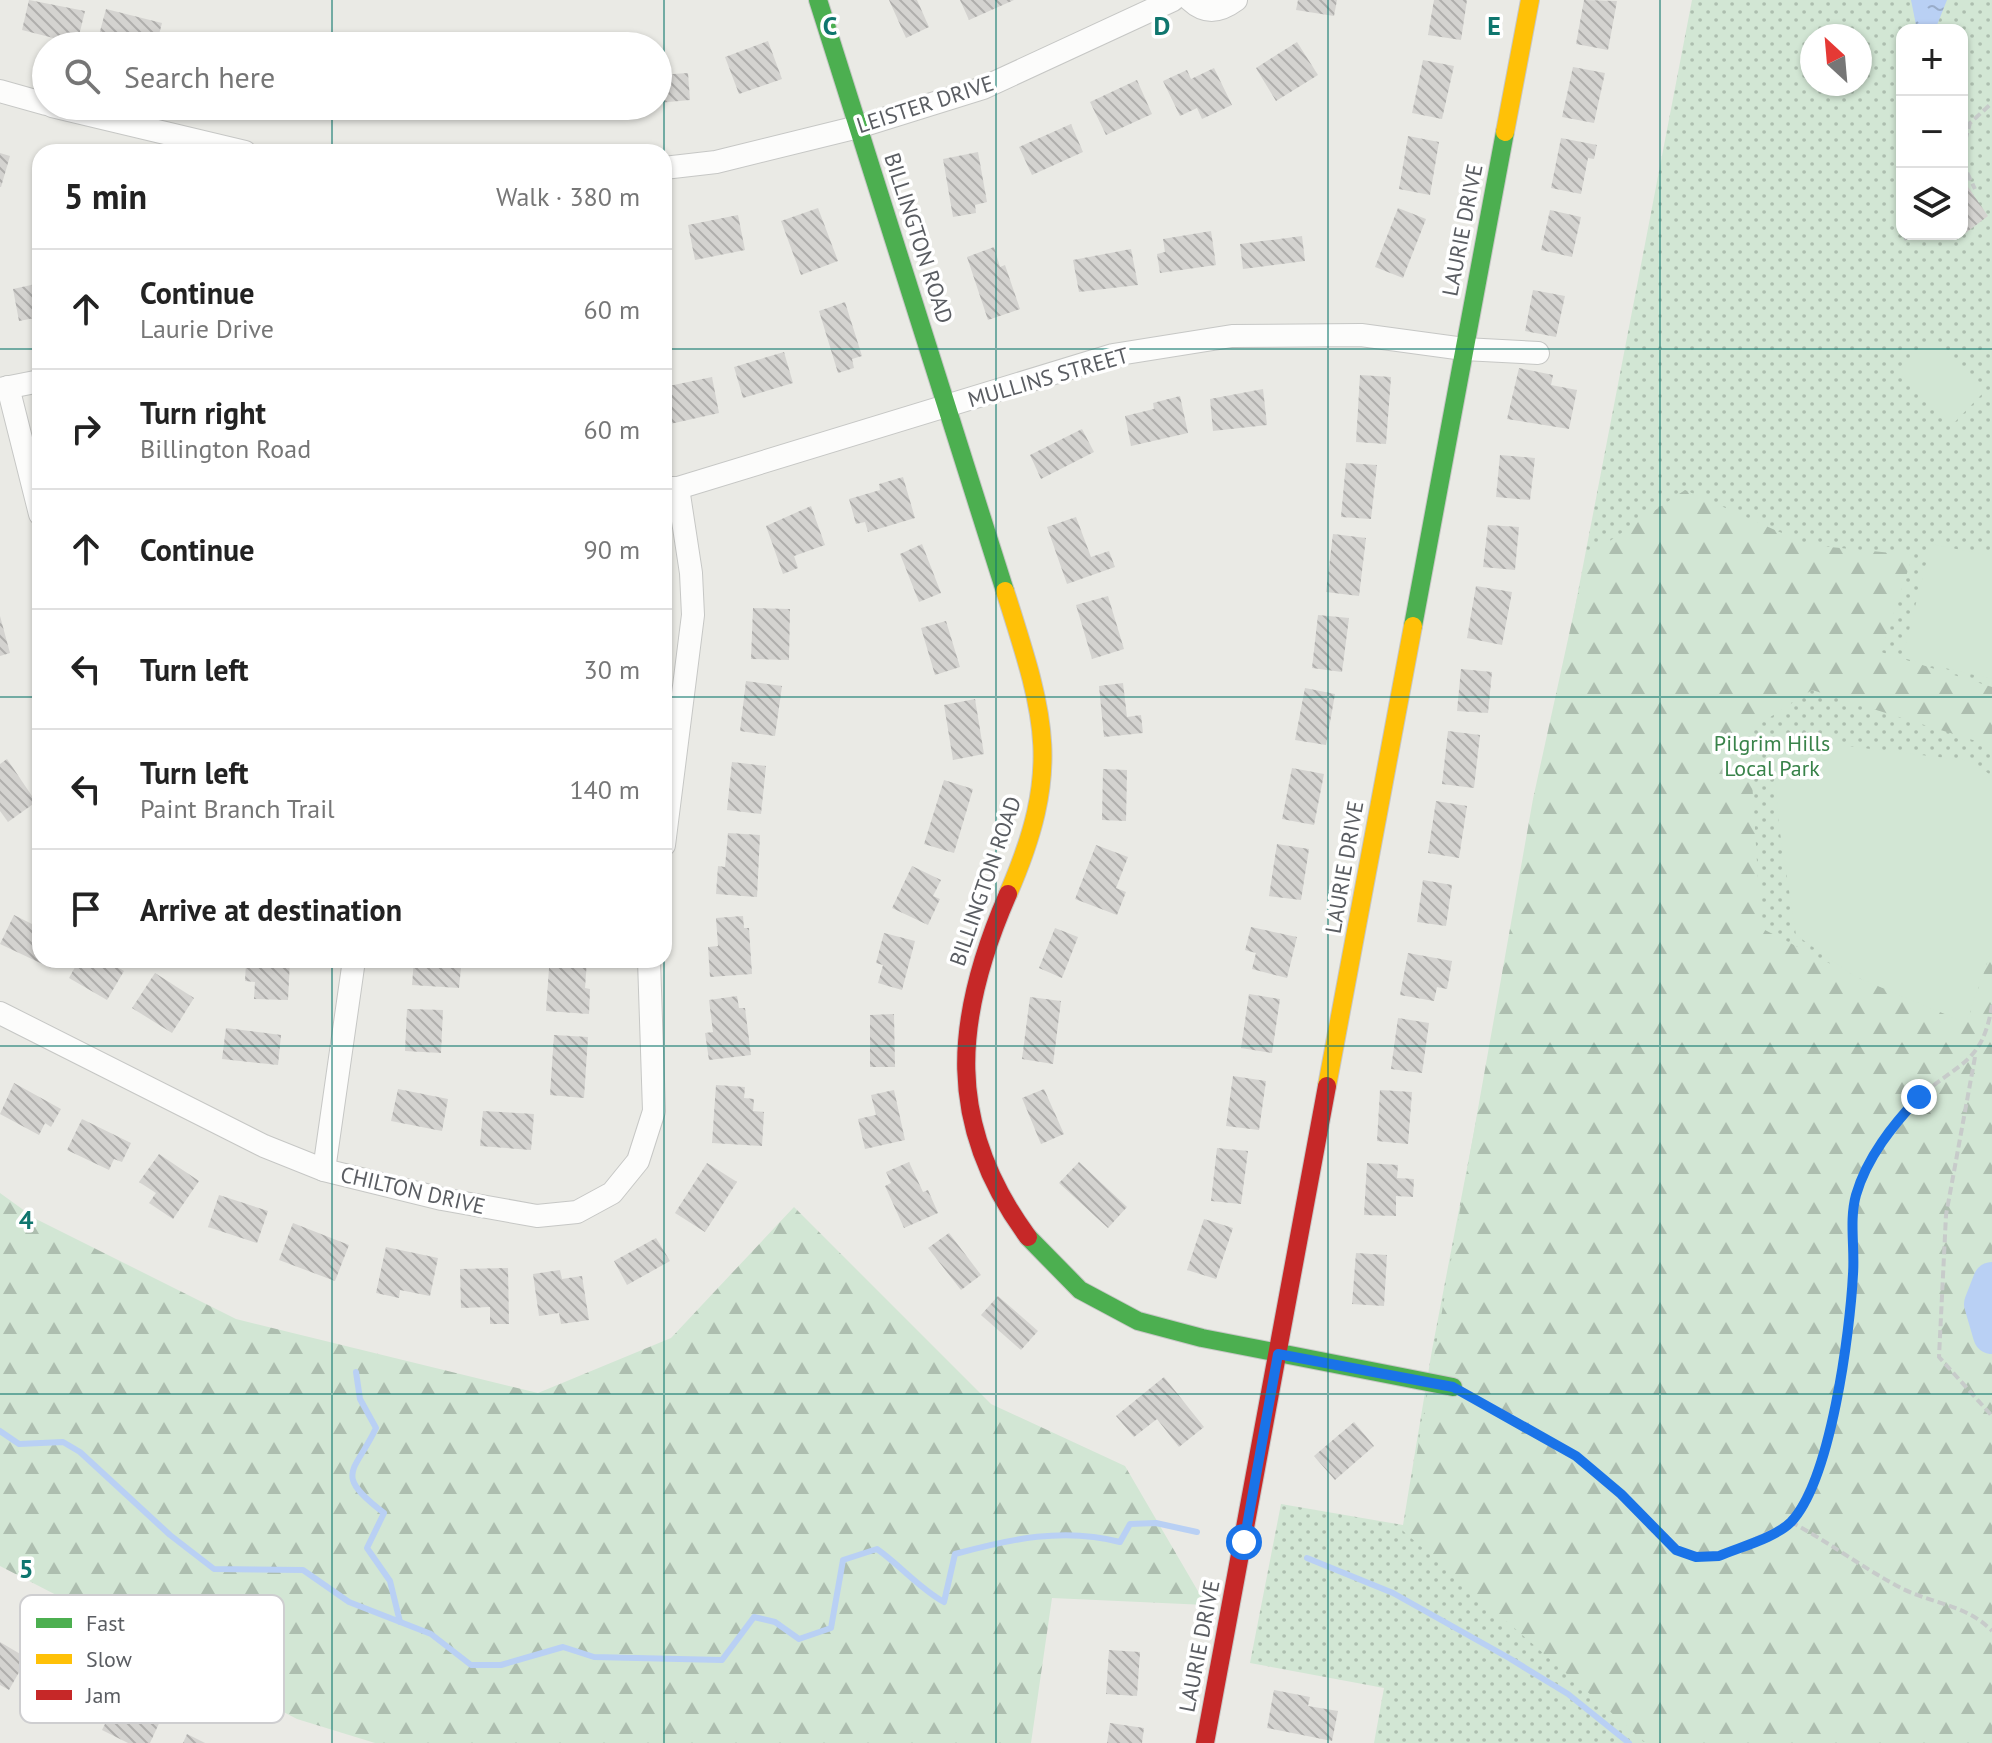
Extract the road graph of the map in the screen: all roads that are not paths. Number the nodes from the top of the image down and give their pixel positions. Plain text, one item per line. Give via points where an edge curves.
1 (818, 0) edge
2 (1173, 0) edge
3 (1190, 0) edge
4 (1236, 0) edge
5 (1530, 0) edge
6 (0, 91) edge
7 (32, 100) edge
8 (111, 120) edge
9 (858, 127) junction
10 (211, 144) edge
11 (672, 167) edge
12 (1464, 349) junction
13 (1538, 353) dead end
14 (32, 383) edge
15 (4, 388) edge
16 (948, 407) junction
17 (32, 486) edge
18 (672, 488) edge
19 (672, 492) edge
20 (672, 782) edge
21 (353, 968) edge
22 (649, 968) edge
23 (0, 1013) edge
24 (324, 1170) junction
25 (1278, 1354) junction
26 (1453, 1387) road end
27 (1205, 1743) edge

1 - 9 street, BILLINGTON ROAD
2 - 9 street, LEISTER DRIVE via 983,88
3 - 4 street via 1215,11
5 - 12 street, LAURIE DRIVE
6 - 7 street
8 - 10 street
9 - 11 street, LEISTER DRIVE via 716,162
9 - 16 street, BILLINGTON ROAD
12 - 13 street, MULLINS STREET
12 - 16 street, MULLINS STREET via 1361,335 1232,336 1113,355
12 - 25 street, LAURIE DRIVE
14 - 15 street
15 - 17 street
16 - 18 street, MULLINS STREET
16 - 25 street, BILLINGTON ROAD via 1035,686 1045,769 1036,822 978,969 964,1031 968,1110 976,1147 1011,1218 1082,1291 1153,1327
19 - 20 street via 691,573 693,615
21 - 24 street
22 - 24 street, CHILTON DRIVE via 654,1111 638,1161 612,1193 577,1212 537,1216
23 - 24 street, CHILTON DRIVE via 264,1146
25 - 26 street, BILLINGTON ROAD
25 - 27 street, LAURIE DRIVE

